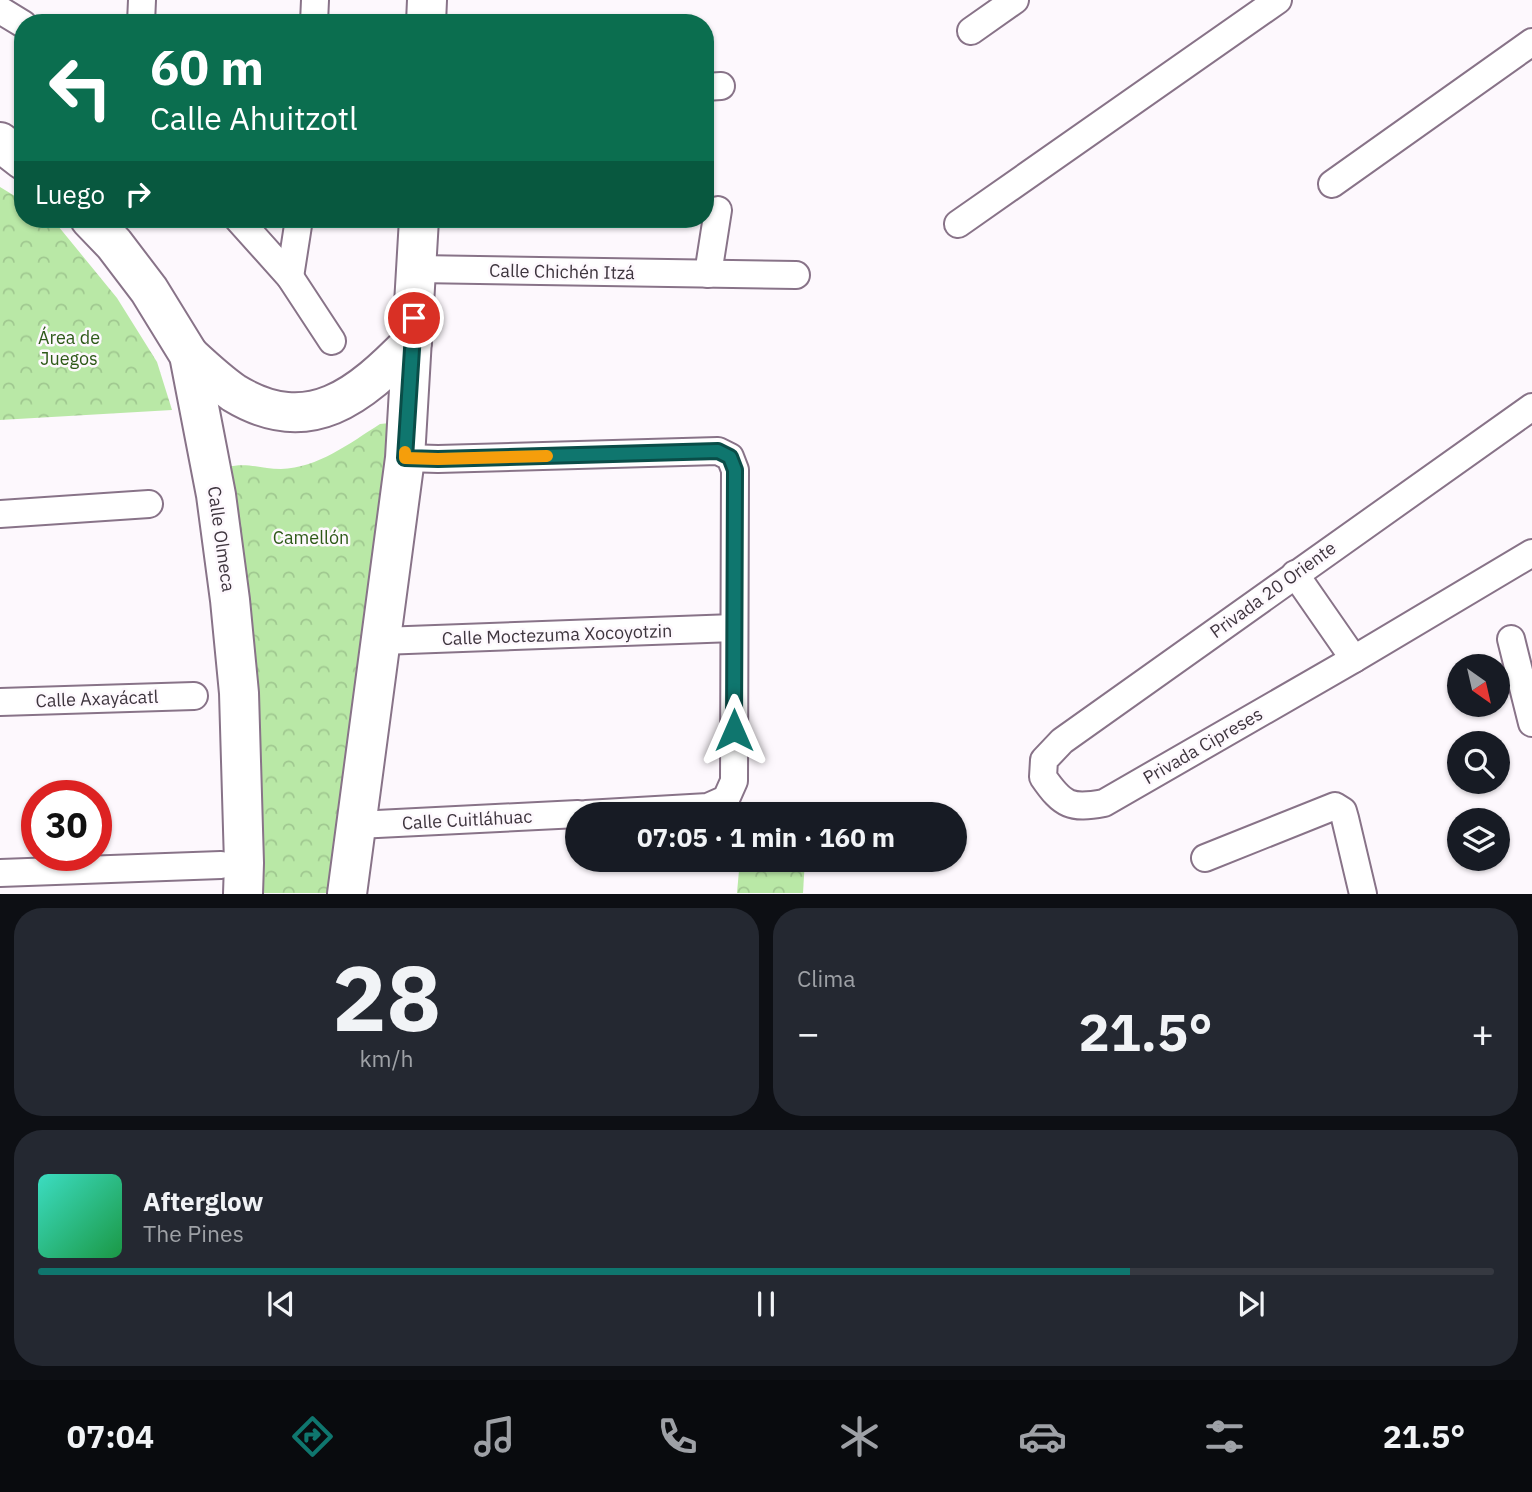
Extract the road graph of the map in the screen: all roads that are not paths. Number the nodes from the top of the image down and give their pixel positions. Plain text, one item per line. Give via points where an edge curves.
1 (1015, 0) edge
2 (1278, 0) edge
3 (971, 31) dead end
4 (1532, 43) edge
5 (0, 142) edge
6 (14, 153) edge
7 (1332, 184) dead end
8 (718, 210) dead end
9 (958, 224) dead end
10 (98, 228) edge
11 (246, 228) edge
12 (298, 228) edge
13 (419, 228) edge
14 (417, 269) junction
15 (708, 274) junction
16 (796, 275) dead end
17 (290, 277) junction
18 (332, 341) dead end
19 (412, 342) junction
20 (189, 355) junction
21 (1532, 407) edge
22 (405, 458) junction
23 (149, 504) dead end
24 (0, 514) edge
25 (1532, 553) edge
26 (1295, 574) junction
27 (734, 628) junction
28 (1511, 639) dead end
29 (381, 641) junction
30 (1354, 659) junction
31 (194, 696) dead end
32 (0, 702) edge
33 (1532, 723) edge
34 (1052, 789) joint
35 (720, 802) edge
36 (565, 815) edge
37 (357, 825) junction
38 (1205, 858) dead end
39 (0, 873) edge
40 (232, 879) edge
41 (347, 894) edge
42 (1363, 894) edge

1 - 3 street
2 - 9 street
4 - 7 street
5 - 6 street
8 - 15 street
10 - 20 street, Calle Olmeca via 149,290
11 - 17 street
12 - 17 street
13 - 14 street
14 - 15 street, Calle Chichén Itzá
14 - 19 street
15 - 16 street, Calle Chichén Itzá
17 - 18 street
19 - 20 street via 351,397 301,412 266,407 242,397
19 - 22 street
20 - 40 street, Calle Olmeca via 216,495 239,693 244,863
21 - 26 street, Privada 20 Oriente
22 - 27 street via 718,451 730,457 735,470
22 - 29 street
23 - 24 street
25 - 30 street, Privada Cipreses
26 - 30 street
26 - 34 street, Privada 20 Oriente via 1062,741 1044,760 1043,777
27 - 29 street, Calle Moctezuma Xocoyotzin
27 - 35 street via 734,781 726,799
28 - 33 street
29 - 37 street
30 - 34 street, Privada Cipreses via 1104,803 1080,807 1063,802
31 - 32 street, Calle Axayácatl
36 - 37 street, Calle Cuitláhuac
37 - 41 street
38 - 42 street via 1335,806 1343,811
39 - 40 street

